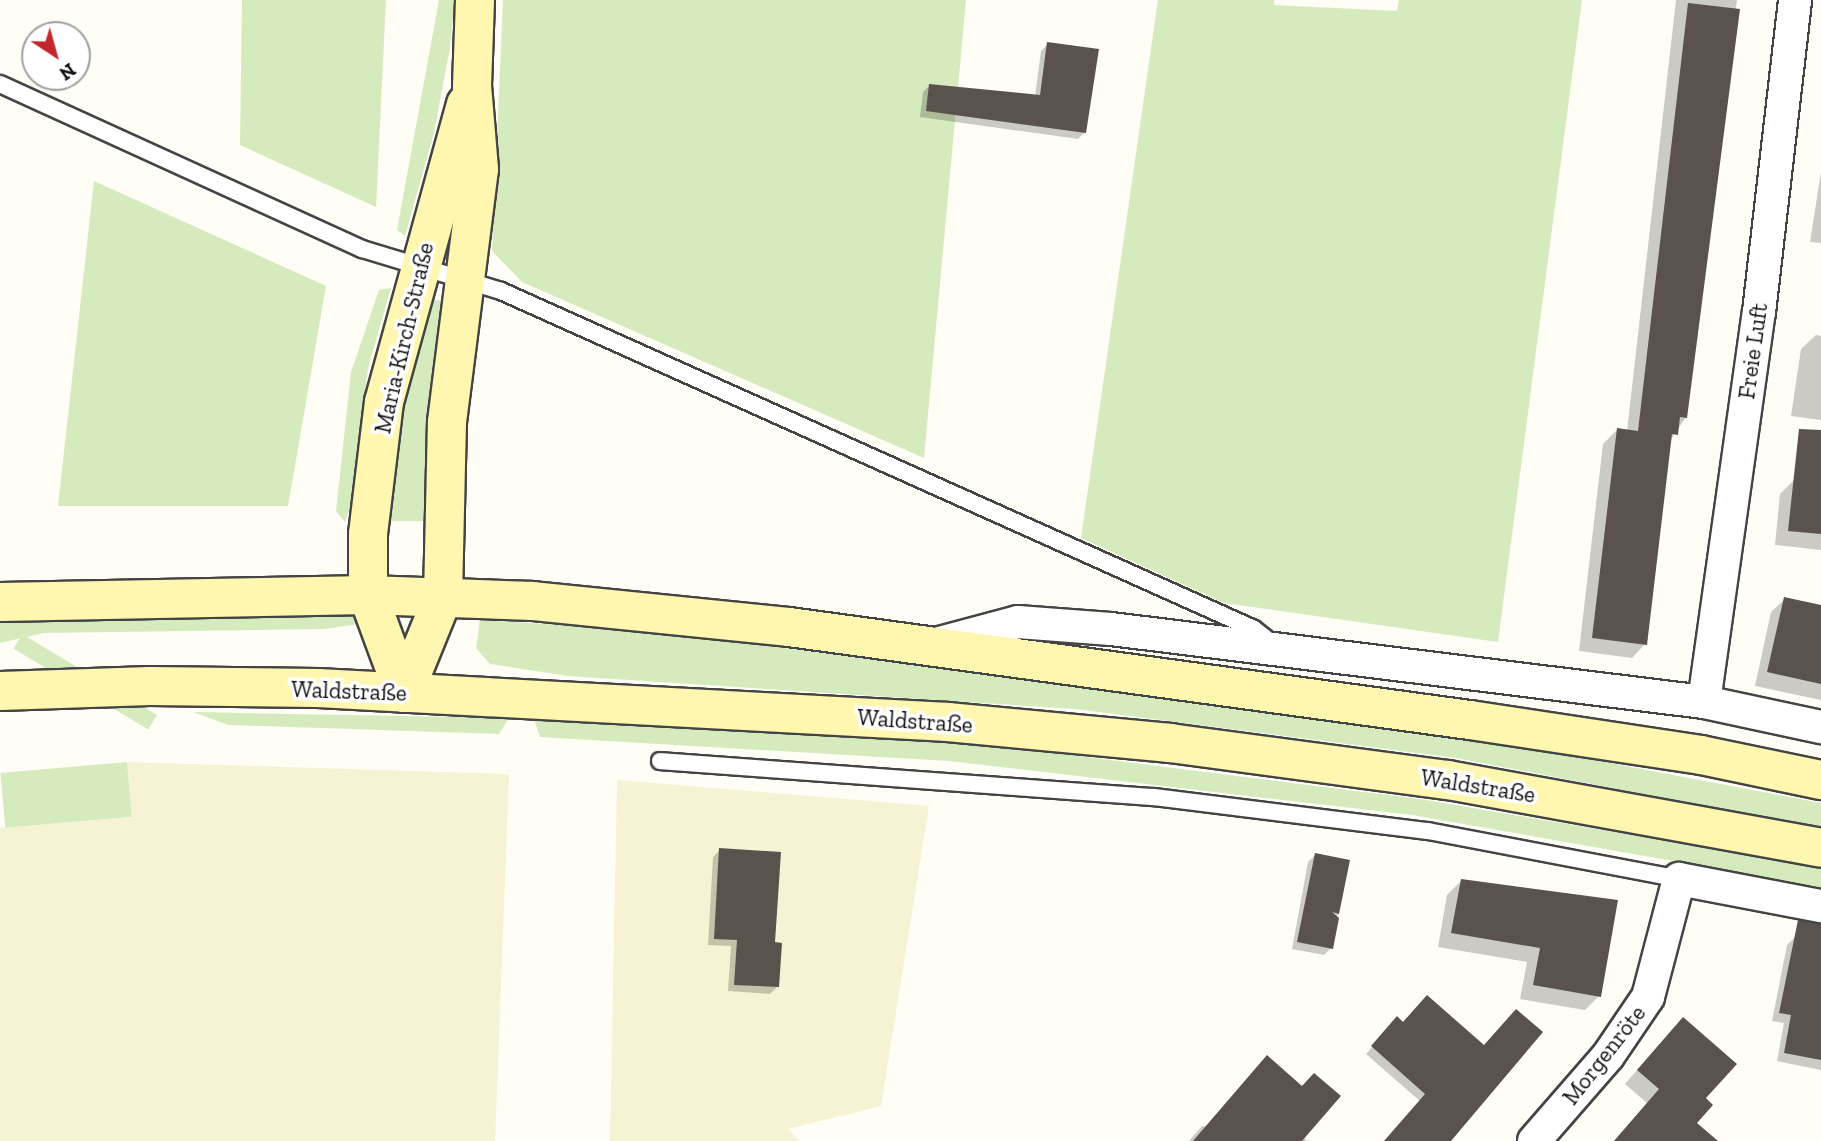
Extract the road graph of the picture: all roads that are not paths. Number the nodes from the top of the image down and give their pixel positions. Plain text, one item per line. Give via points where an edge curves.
1 (475, 0) edge
2 (1795, 0) edge
3 (0, 84) edge
4 (472, 86) junction
5 (419, 267) junction
6 (467, 280) junction
7 (368, 595) junction
8 (443, 597) junction
9 (0, 602) edge
10 (928, 646) junction
11 (1277, 648) junction
12 (0, 691) edge
13 (404, 693) junction
14 (1704, 702) junction
15 (1821, 727) edge
16 (660, 761) dead end
17 (1821, 780) edge
18 (1821, 848) edge
19 (1679, 879) junction
20 (1821, 906) edge
21 (1534, 1141) edge

1 - 4 main road, Maria-Kirch-Straße
2 - 14 street, Freie Luft via 1759,312
3 - 5 lane via 362,249
4 - 5 main road, Maria-Kirch-Straße
4 - 6 main road, Maria-Kirch-Straße via 479,169
5 - 6 lane
5 - 7 main road, Maria-Kirch-Straße via 384,402 368,534
6 - 8 main road, Maria-Kirch-Straße via 447,422
6 - 11 lane via 1044,533 1254,629
7 - 8 main road
7 - 9 main road
7 - 13 main road
8 - 10 main road via 533,601
8 - 13 main road
10 - 11 street via 1018,622
10 - 17 main road via 1469,720 1701,755
11 - 14 street
12 - 13 main road, Waldstraße via 150,686
13 - 18 main road, Waldstraße via 948,722 1170,743 1448,780
14 - 15 street
16 - 19 lane via 1154,797 1429,831
19 - 20 street
19 - 21 street, Morgenröte via 1648,998 1608,1056

